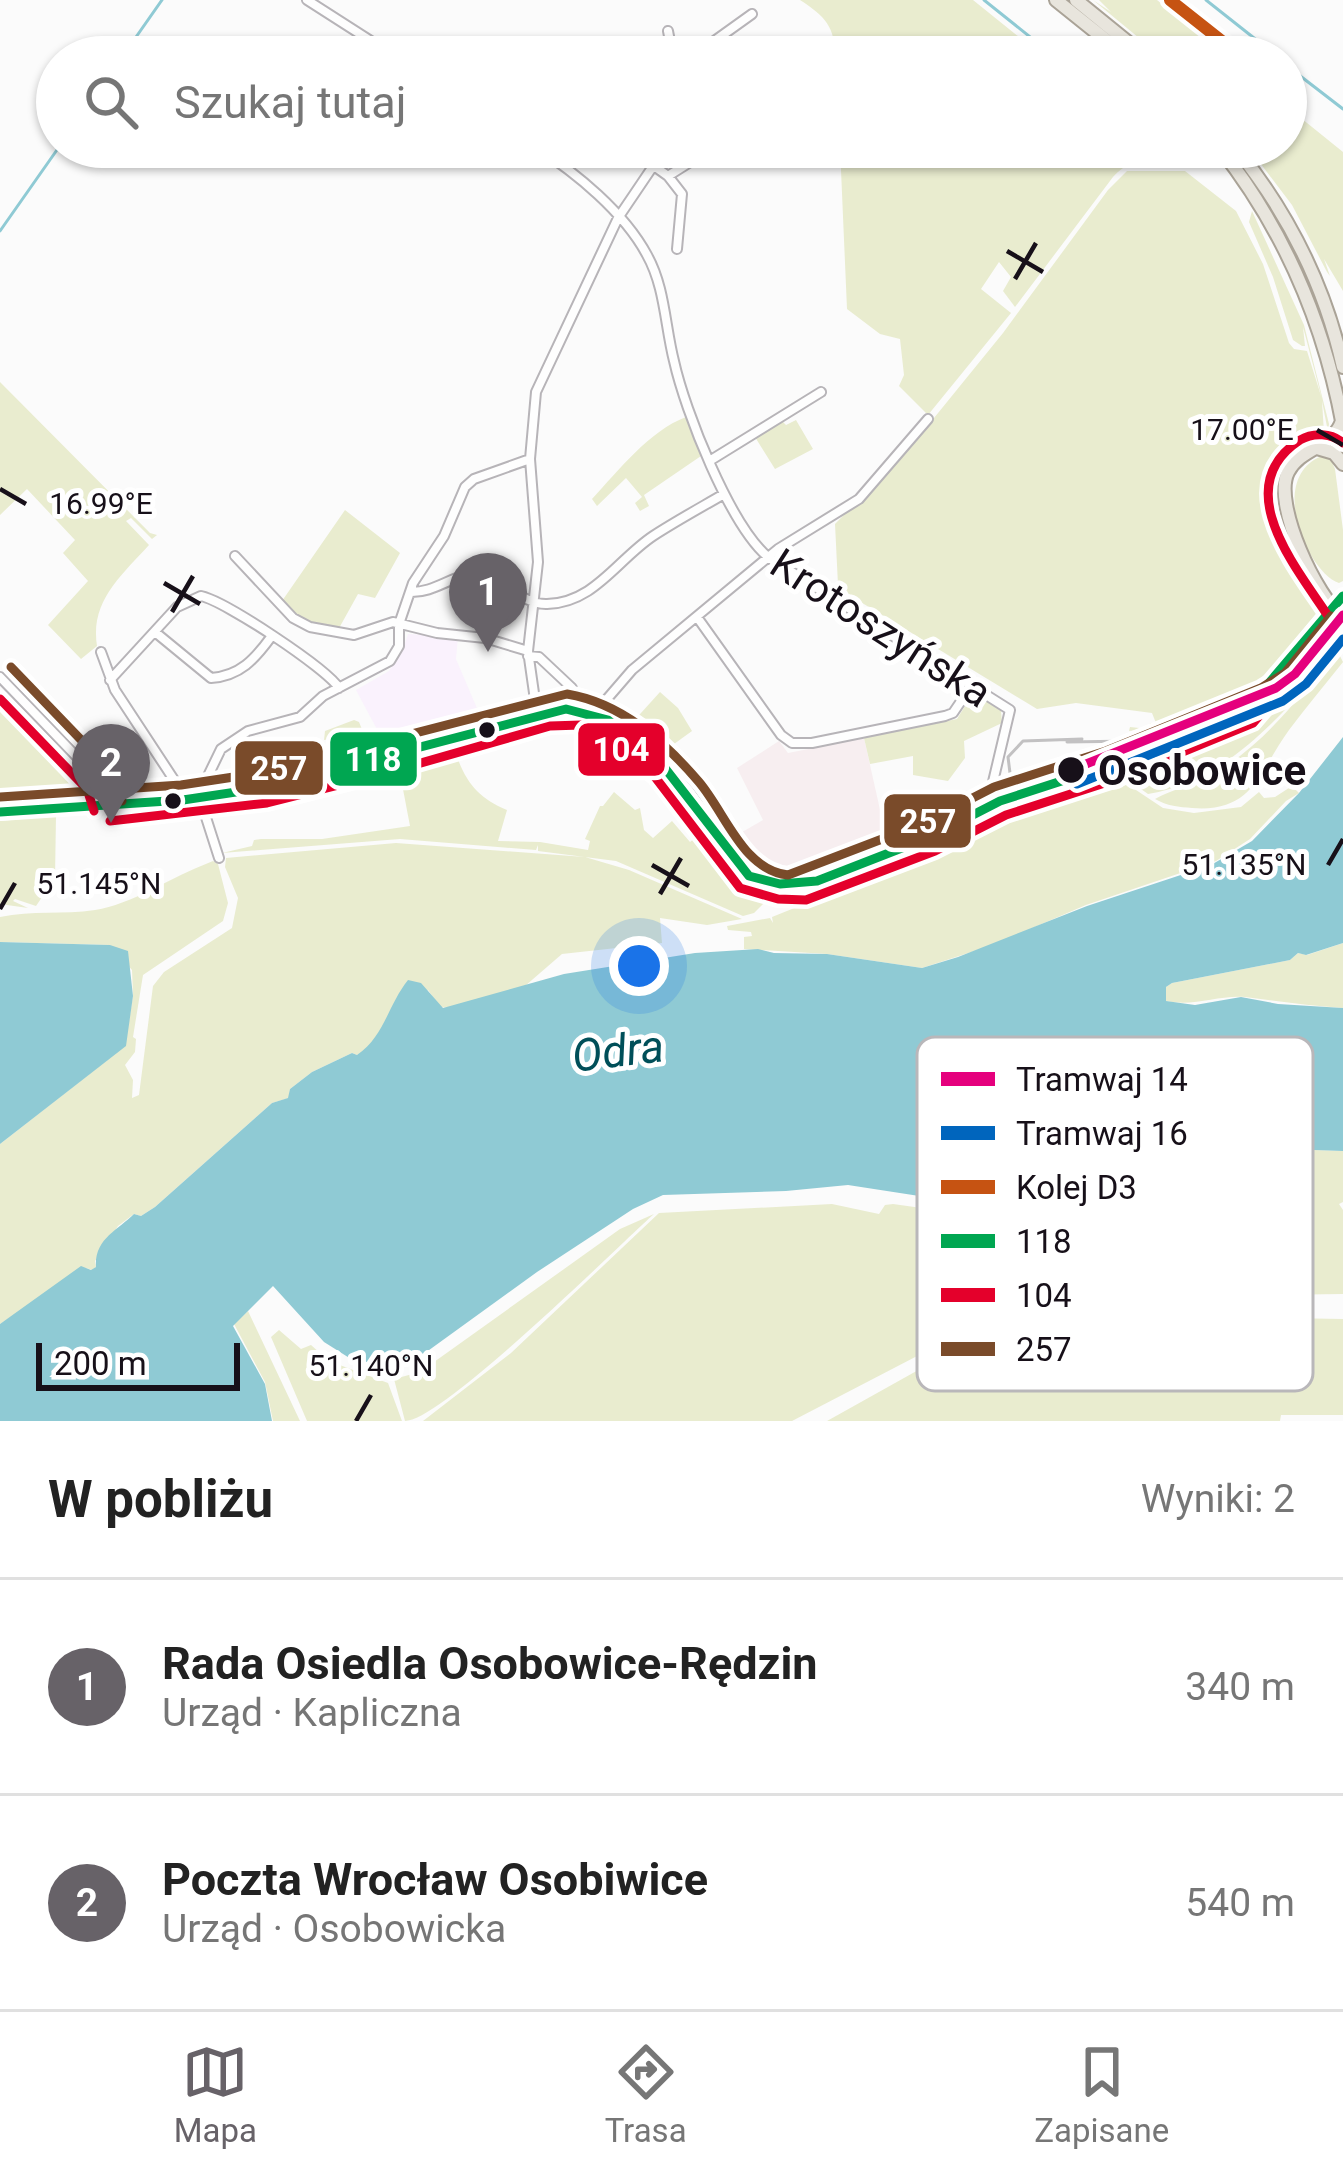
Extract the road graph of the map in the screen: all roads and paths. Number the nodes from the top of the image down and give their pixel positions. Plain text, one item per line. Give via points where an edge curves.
1 (307, 0) edge
2 (1056, 0) edge
3 (1076, 0) edge
4 (752, 14) dead end
5 (668, 31) dead end
6 (363, 36) edge
7 (669, 36) edge
8 (721, 36) edge
9 (1101, 36) edge
10 (1120, 36) edge
11 (564, 168) edge
12 (653, 168) edge
13 (657, 168) edge
14 (681, 168) edge
15 (1235, 168) edge
16 (1250, 168) edge
17 (668, 176) junction
18 (617, 218) junction
19 (677, 249) dead end
20 (1342, 361) edge
21 (821, 392) dead end
22 (928, 419) dead end
23 (1342, 423) edge
24 (1316, 448) junction
25 (530, 460) junction
26 (711, 460) junction
27 (1343, 464) edge
28 (724, 494) junction
29 (235, 556) dead end
30 (768, 557) junction
31 (410, 592) junction
32 (532, 603) junction
33 (1340, 610) edge
34 (697, 617) junction
35 (398, 624) junction
36 (155, 632) junction
37 (272, 637) junction
38 (101, 652) dead end
39 (528, 653) junction
40 (0, 677) edge
41 (110, 680) junction
42 (972, 685) junction
43 (339, 688) junction
44 (572, 688) dead end
45 (594, 713) junction
46 (537, 714) junction
47 (202, 797) junction
48 (183, 800) junction
49 (995, 802) junction
50 (107, 806) junction
51 (0, 812) edge
52 (219, 858) dead end

1 - 6 street
2 - 9 main road
3 - 10 main road
4 - 8 street
5 - 7 street
11 - 18 street, Krotoszyńska
12 - 18 street
13 - 17 street
14 - 17 street
15 - 23 main road via 1297,272
16 - 20 main road via 1303,251
17 - 19 street via 682,194
18 - 25 street via 539,383
18 - 26 street, Krotoszyńska via 647,254 667,300 675,367
21 - 26 street
22 - 30 street via 859,499
23 - 24 main road
24 - 27 main road
24 - 33 main road via 1292,465 1282,496 1317,579
25 - 31 street via 469,482
25 - 32 street via 538,552
26 - 28 street, Krotoszyńska
28 - 30 street, Krotoszyńska via 740,528
28 - 32 street via 647,540 580,598
29 - 35 street via 310,627 355,635
30 - 34 street
30 - 42 street, Krotoszyńska
31 - 32 street via 472,574
31 - 35 street
32 - 39 street
33 - 49 street via 1246,710
34 - 42 street via 791,743 945,716
34 - 45 street
35 - 39 street
35 - 43 street via 390,661
36 - 37 street via 183,602 201,596
36 - 37 street via 212,678 248,665
36 - 41 street
37 - 43 street
38 - 41 street
39 - 44 street
39 - 46 street
40 - 50 street via 100,781
41 - 48 street
42 - 49 street, Krotoszyńska via 1010,710 992,780
43 - 47 street via 300,717 230,740
45 - 46 street
45 - 49 street via 666,767 764,887 802,886 930,837
46 - 47 street via 320,776
47 - 48 street
47 - 52 street
48 - 50 street
50 - 51 street

